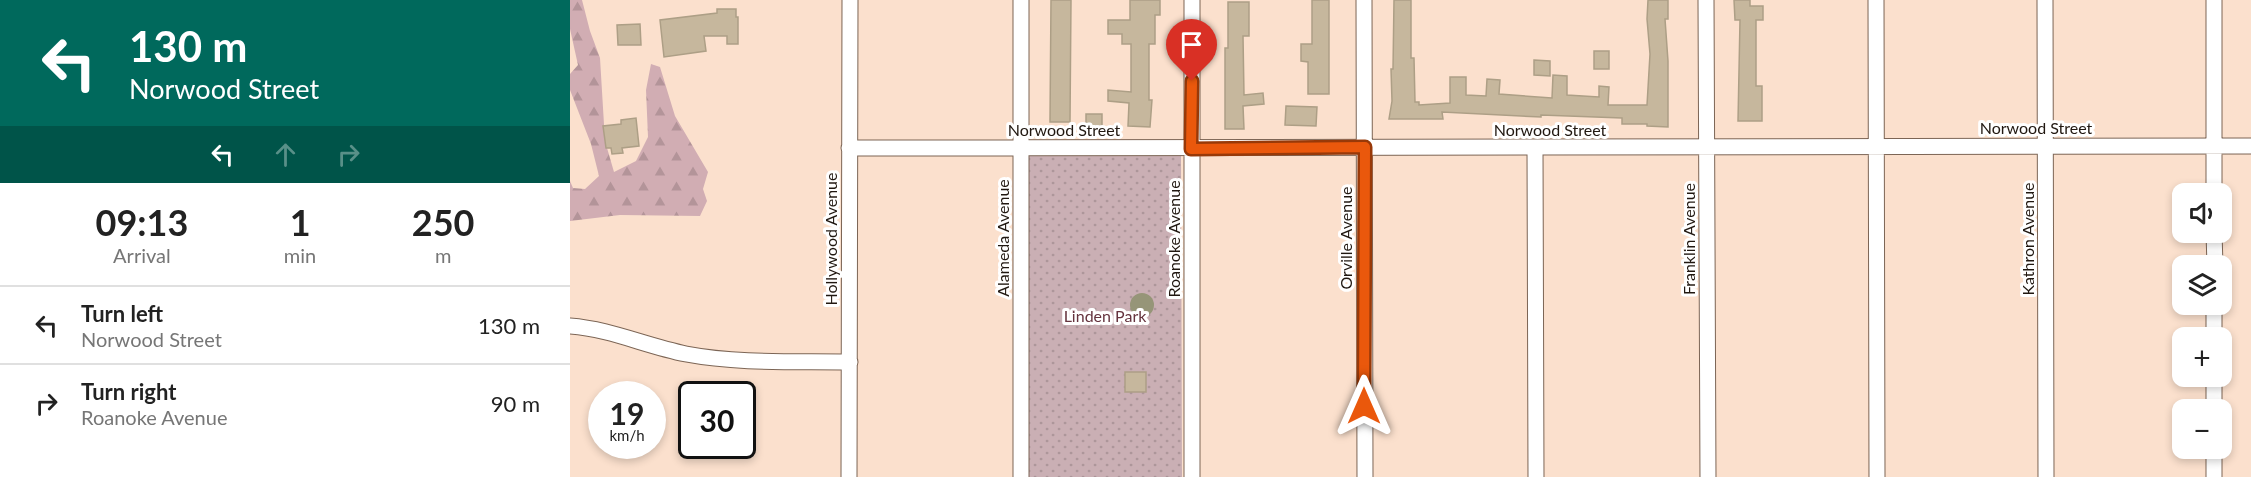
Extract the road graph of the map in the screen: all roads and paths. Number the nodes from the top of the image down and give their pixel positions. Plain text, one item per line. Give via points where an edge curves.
1 (849, 0) edge
2 (1021, 0) edge
3 (1192, 0) edge
4 (1364, 0) edge
5 (1707, 0) edge
6 (1876, 0) edge
7 (2045, 0) edge
8 (2214, 0) edge
9 (2251, 146) edge
10 (1022, 147) junction
11 (1365, 147) junction
12 (1707, 147) junction
13 (1877, 147) junction
14 (2045, 147) junction
15 (2214, 147) junction
16 (849, 148) junction
17 (1535, 148) junction
18 (1191, 149) junction
19 (2214, 183) edge
20 (570, 326) edge
21 (850, 362) junction
22 (2214, 459) edge
23 (849, 477) edge
24 (1021, 477) edge
25 (1192, 477) edge
26 (1365, 477) edge
27 (1536, 477) edge
28 (1708, 477) edge
29 (1877, 477) edge
30 (2046, 477) edge
31 (2214, 477) edge

1 - 16 street, Hollywood Avenue
2 - 10 street, Alameda Avenue
3 - 18 street, Roanoke Avenue
4 - 11 street, Orville Avenue
5 - 12 street, Franklin Avenue
6 - 13 street
7 - 14 street, Kathron Avenue
8 - 15 street
9 - 15 street, Norwood Street
10 - 16 street, Norwood Street
10 - 18 street, Norwood Street
10 - 24 street, Alameda Avenue
11 - 17 street, Norwood Street
11 - 18 street, Norwood Street
11 - 26 street, Orville Avenue
12 - 13 street, Norwood Street
12 - 17 street, Norwood Street
12 - 28 street, Franklin Avenue
13 - 14 street, Norwood Street
13 - 29 street
14 - 15 street, Norwood Street
14 - 30 street, Kathron Avenue
15 - 19 street
16 - 21 street, Hollywood Avenue
17 - 27 street
18 - 25 street, Roanoke Avenue
20 - 21 street via 714,359
21 - 23 street, Hollywood Avenue
22 - 31 street

